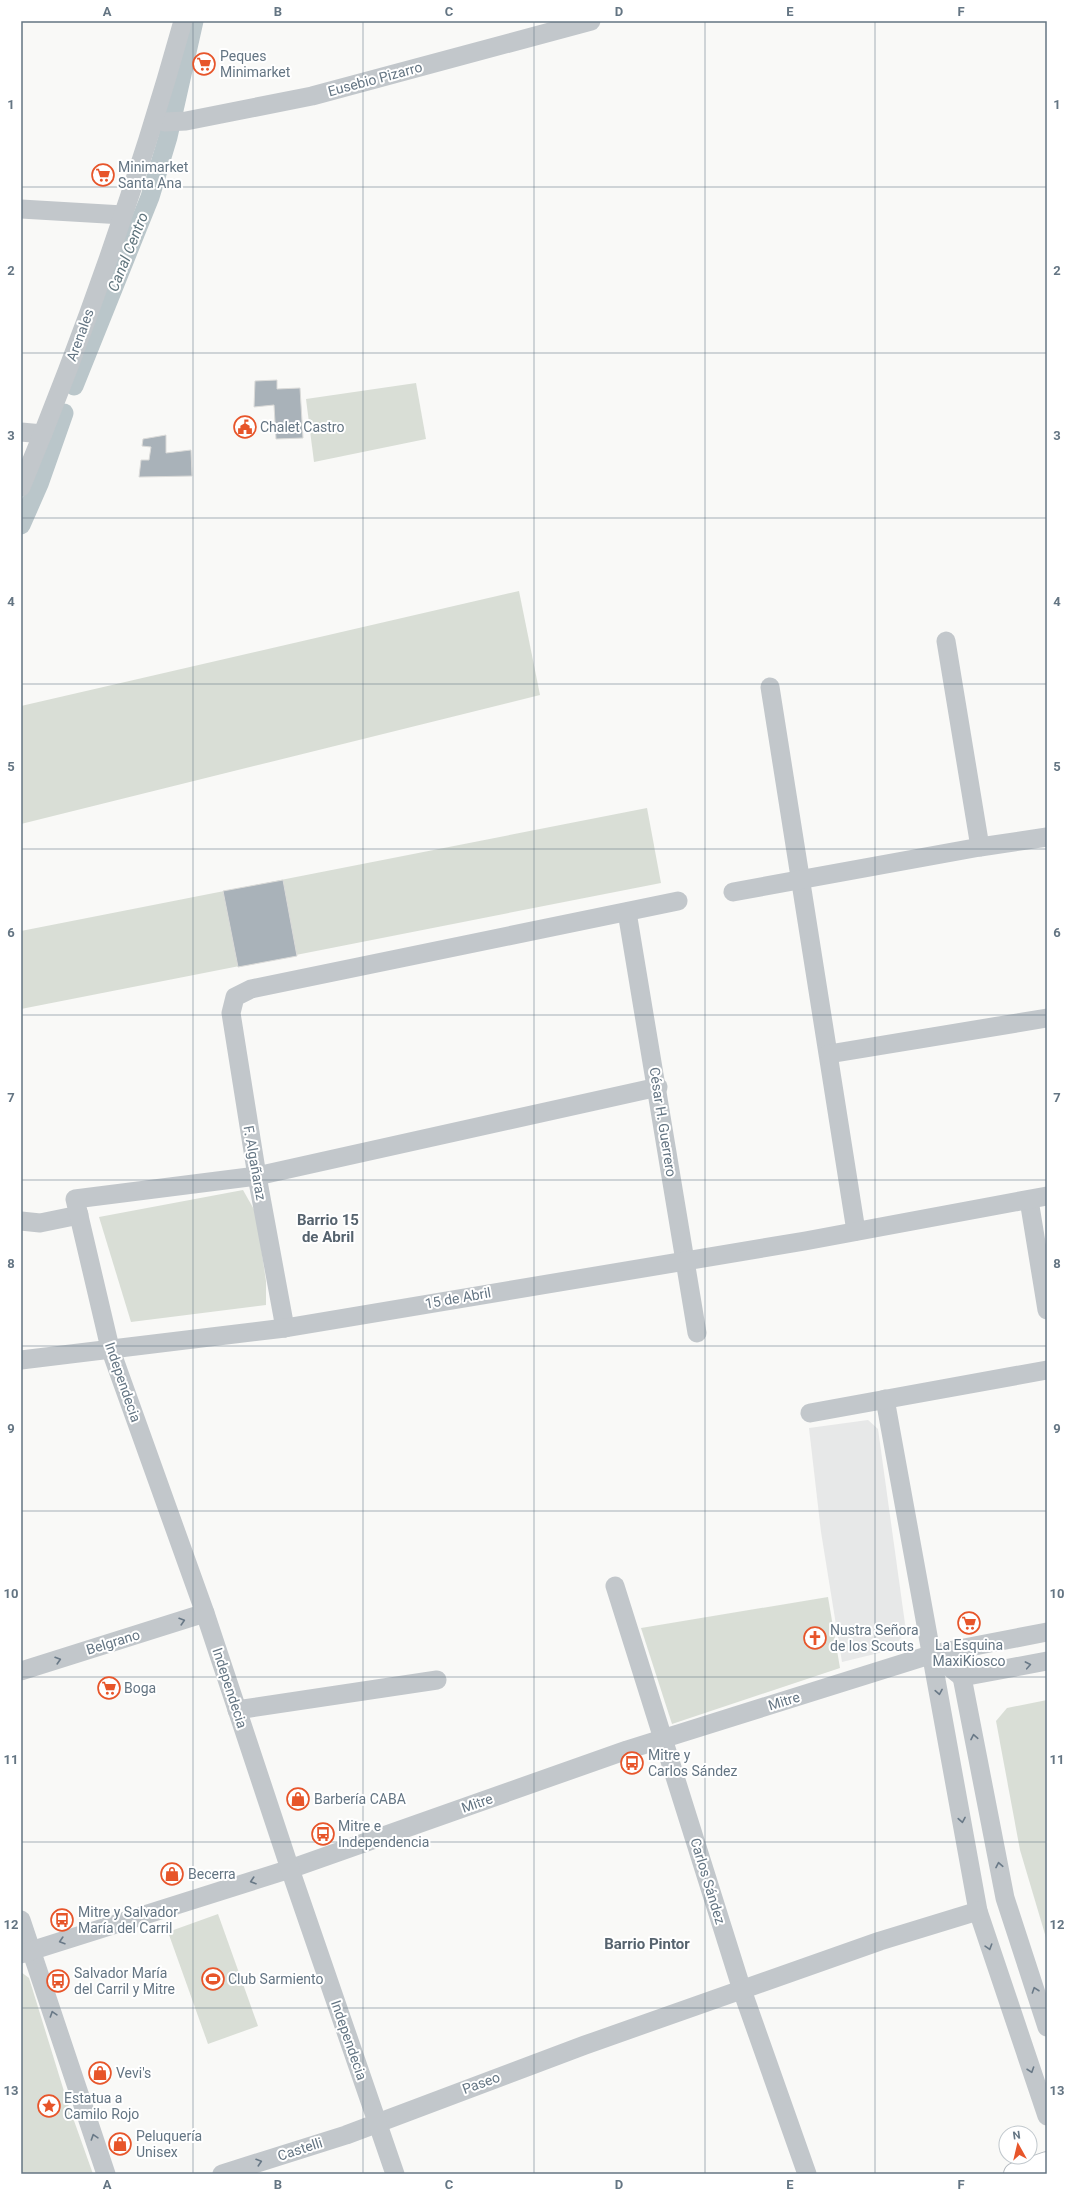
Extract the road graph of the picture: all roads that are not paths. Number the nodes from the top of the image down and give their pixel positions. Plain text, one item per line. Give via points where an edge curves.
1 (183, 21) edge
2 (591, 21) edge
3 (160, 120) junction
4 (21, 208) edge
5 (124, 215) junction
6 (21, 432) edge
7 (43, 434) junction
8 (21, 487) edge
9 (946, 640) dead end
10 (770, 687) dead end
11 (1047, 837) edge
12 (980, 847) junction
13 (800, 880) junction
14 (733, 892) dead end
15 (678, 901) dead end
16 (627, 912) junction
17 (1047, 1018) edge
18 (829, 1054) junction
19 (658, 1087) junction
20 (257, 1176) junction
21 (1038, 1198) edge
22 (77, 1207) junction
23 (21, 1221) edge
24 (856, 1231) junction
25 (685, 1260) junction
26 (1047, 1310) edge
27 (285, 1328) junction
28 (697, 1333) dead end
29 (110, 1348) junction
30 (21, 1360) edge
31 (1047, 1370) edge
32 (885, 1399) junction
33 (810, 1413) dead end
34 (615, 1586) dead end
35 (205, 1613) junction
36 (1047, 1632) edge
37 (933, 1654) junction
38 (1047, 1661) edge
39 (21, 1671) edge
40 (962, 1677) junction
41 (437, 1680) dead end
42 (237, 1710) junction
43 (663, 1739) junction
44 (290, 1869) junction
45 (978, 1911) junction
46 (21, 1920) edge
47 (26, 1952) edge
48 (742, 1990) junction
49 (1047, 2027) edge
50 (1047, 2116) edge
51 (377, 2122) junction
52 (1047, 2163) edge
53 (106, 2174) edge
54 (222, 2174) edge
55 (395, 2174) edge
56 (807, 2174) edge
57 (1015, 2174) edge

1 - 3 street, Arenales
2 - 3 street, Eusebio Pizarro via 312,96 186,121
3 - 5 street, Arenales
4 - 5 street
5 - 7 street, Arenales
6 - 7 street
7 - 8 street, Arenales
9 - 12 street
10 - 13 street
11 - 12 street
12 - 13 street
13 - 14 street
13 - 18 street
15 - 16 street
16 - 19 street, César H. Guerrero
16 - 20 street, F. Algañaraz via 251,989 235,997 231,1013
17 - 18 street
18 - 24 street
19 - 20 street
19 - 25 street, César H. Guerrero
20 - 22 street
20 - 27 street, F. Algañaraz
21 - 24 street, 15 de Abril
21 - 26 street
22 - 23 street via 40,1223
22 - 29 street, Independecia
24 - 25 street, 15 de Abril
25 - 27 street, 15 de Abril
25 - 28 street, César H. Guerrero
27 - 29 street, 15 de Abril
29 - 30 street, 15 de Abril
29 - 35 street, Independecia
31 - 32 street
32 - 33 street
32 - 37 street
34 - 43 street, Carlos Sández
39 -> 35 street, Belgrano
35 - 42 street, Independecia
36 - 37 street, Mitre
37 - 40 street
37 - 43 street, Mitre
37 -> 45 street
40 -> 38 street
49 -> 40 street via 1005,1898
41 - 42 street
42 - 44 street, Independecia
43 - 44 street, Mitre
43 - 48 street, Carlos Sández
44 -> 47 street, Mitre
44 - 51 street, Independecia
45 - 48 street, Paseo via 880,1941
45 -> 50 street
46 - 47 street
53 -> 47 street
48 - 51 street, Paseo
48 - 56 street, Carlos Sández
54 -> 51 street, Castelli via 346,2135
51 - 55 street, Independecia
52 - 57 main road

